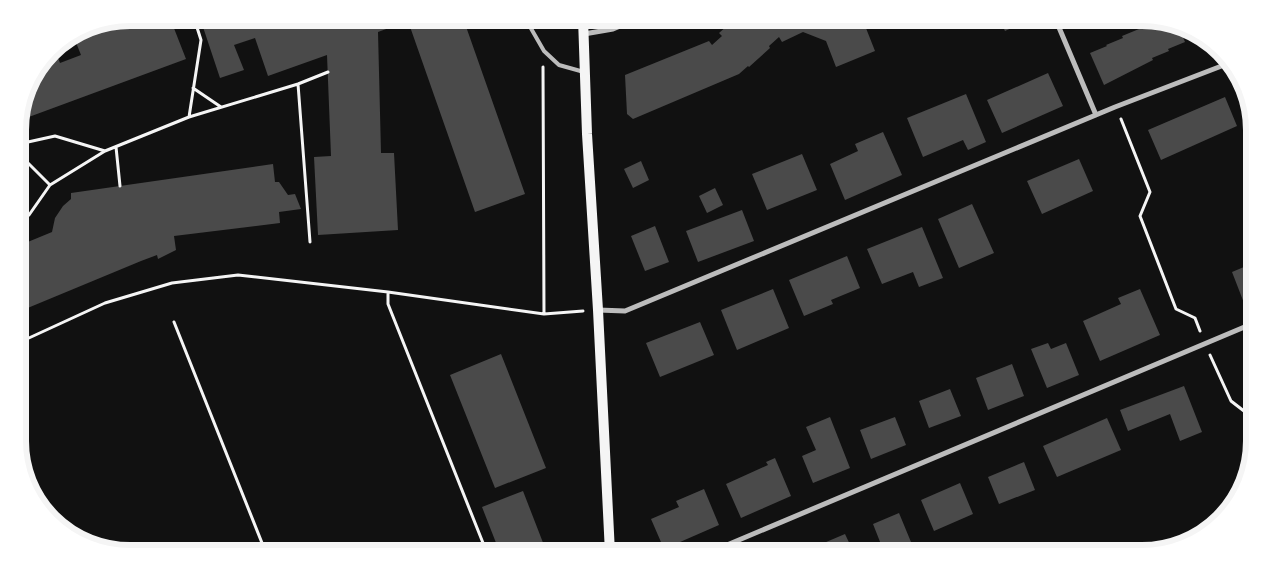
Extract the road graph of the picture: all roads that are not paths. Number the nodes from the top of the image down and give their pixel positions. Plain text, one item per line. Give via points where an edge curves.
1 (529, 26) edge
2 (584, 26) edge
3 (618, 26) edge
4 (1059, 26) edge
5 (584, 34) junction
6 (1223, 66) edge
7 (586, 72) junction
8 (1096, 115) junction
9 (598, 310) junction
10 (1246, 326) edge
11 (610, 545) edge
12 (727, 545) edge

1 - 7 lane via 544,52 559,64
2 - 5 main road
3 - 5 street
4 - 8 street
5 - 7 main road
6 - 8 street
7 - 9 main road
8 - 9 street via 625,311
9 - 11 main road
10 - 12 street

